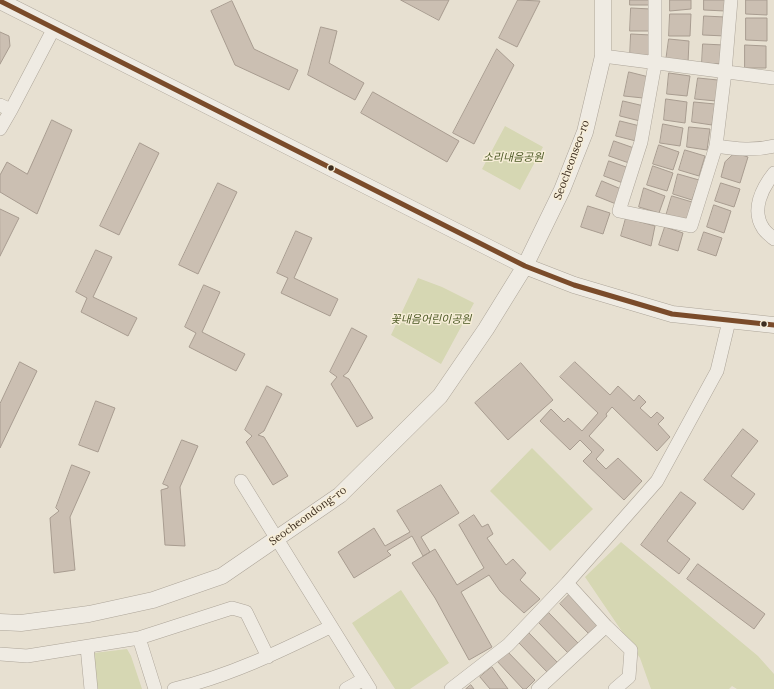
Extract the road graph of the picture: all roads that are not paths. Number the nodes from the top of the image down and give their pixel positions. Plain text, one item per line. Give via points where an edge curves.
1 (603, 0) edge
2 (656, 0) edge
3 (731, 0) edge
4 (0, 1) edge
5 (54, 28) junction
6 (603, 56) junction
7 (655, 64) junction
8 (725, 72) junction
9 (774, 78) edge
10 (5, 108) edge
11 (0, 129) edge
12 (716, 146) junction
13 (774, 146) edge
14 (774, 173) edge
15 (774, 240) edge
16 (525, 266) junction
17 (729, 321) junction
18 (774, 325) edge
19 (241, 481) dead end
20 (277, 540) junction
21 (567, 583) junction
22 (0, 622) edge
23 (606, 626) junction
24 (330, 627) junction
25 (139, 638) junction
26 (87, 647) junction
27 (0, 654) edge
28 (268, 657) junction
29 (367, 684) edge
30 (91, 689) edge
31 (155, 689) edge
32 (174, 689) edge
33 (346, 689) edge
34 (451, 689) edge
35 (538, 689) edge
36 (615, 689) edge

1 - 6 street, Seocheonseo-ro
2 - 7 street
3 - 8 street
4 - 5 street
5 - 10 street
5 - 16 street
6 - 7 street
6 - 16 street, Seocheonseo-ro via 584,132 562,190
7 - 8 street
7 - 12 street via 641,142 619,211 691,226
8 - 9 street
8 - 12 street
10 - 11 street
12 - 13 street via 762,149
14 - 15 street via 762,190 757,210 762,228
16 - 17 street via 574,286 672,314
16 - 20 street, Seocheondong-ro via 440,396 340,495
17 - 18 street
17 - 21 street via 717,371 657,481
19 - 20 street
20 - 22 street, Seocheondong-ro via 222,576 153,600 89,614 21,623
20 - 24 street
21 - 23 street
21 - 34 street via 508,645
23 - 35 street
23 - 36 street via 631,650 628,677
24 - 28 street
24 - 29 street
25 - 26 street
25 - 28 street via 232,608 246,612
25 - 31 street
26 - 27 street via 27,656
26 - 30 street
28 - 32 street via 206,682
29 - 33 street

